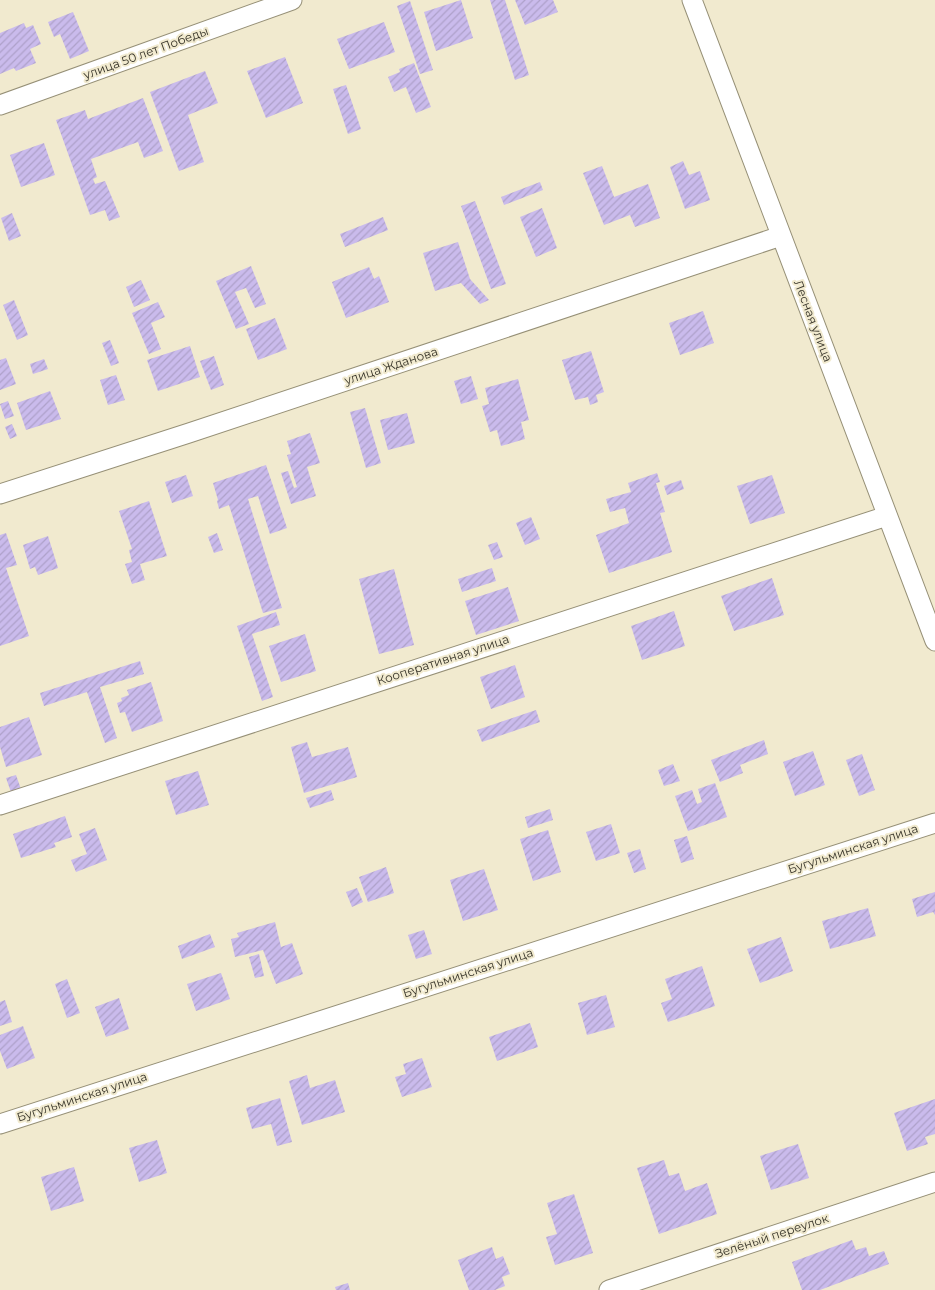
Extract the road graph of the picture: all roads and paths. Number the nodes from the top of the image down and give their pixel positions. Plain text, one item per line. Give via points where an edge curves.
1 (292, 0) edge
2 (692, 0) edge
3 (0, 105) edge
4 (780, 236) junction
5 (0, 494) edge
6 (887, 516) junction
7 (935, 641) edge
8 (0, 805) edge
9 (935, 823) edge
10 (0, 1124) edge
11 (935, 1182) edge
12 (609, 1290) edge

1 - 3 street, улица 50 лет Победы
2 - 4 street, Лесная улица
4 - 5 street, улица Жданова
4 - 6 street, Лесная улица
6 - 7 street, Лесная улица
6 - 8 street, Кооперативная улица
9 - 10 street, Бугульминская улица
11 - 12 street, Зелёный переулок

